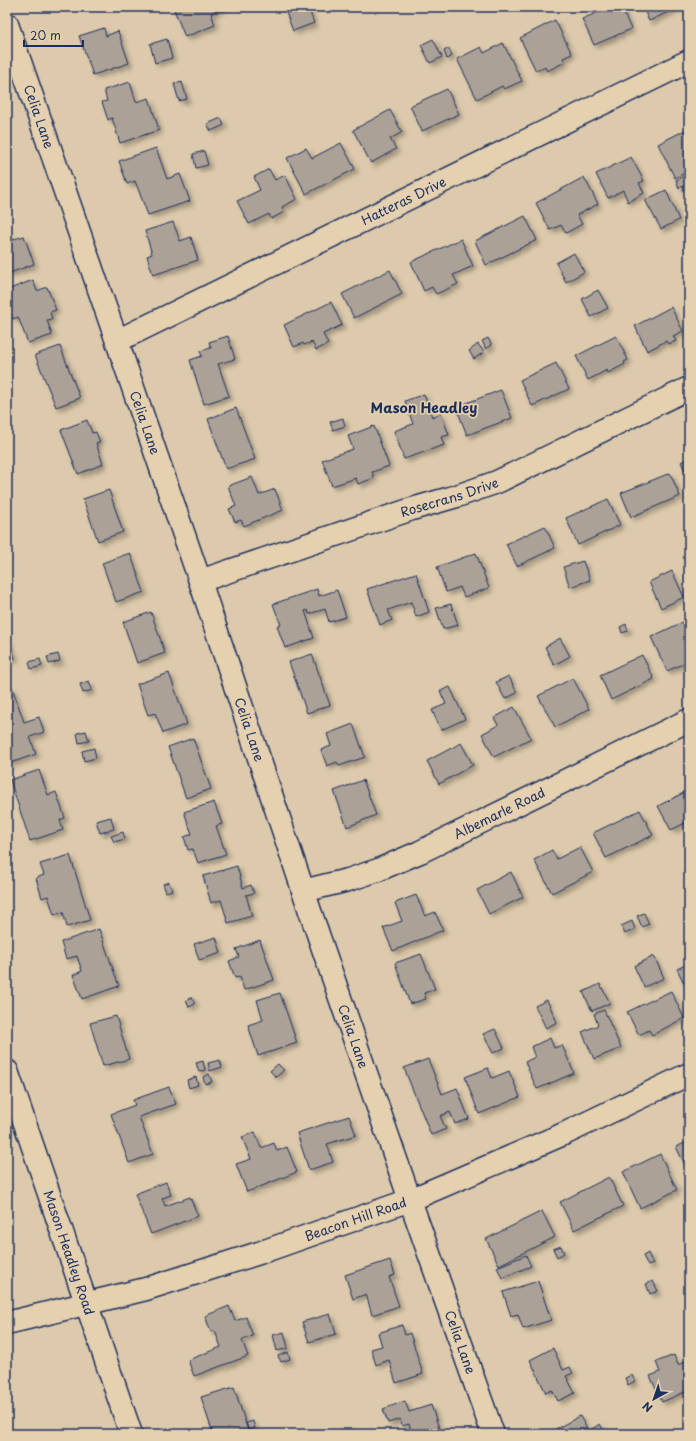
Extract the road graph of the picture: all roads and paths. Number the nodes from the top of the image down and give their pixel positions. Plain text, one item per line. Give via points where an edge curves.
1 (7, 24) edge
2 (689, 61) edge
3 (117, 341) junction
4 (689, 388) edge
5 (200, 581) junction
6 (689, 720) edge
7 (303, 891) junction
8 (7, 1071) edge
9 (689, 1074) edge
10 (410, 1200) junction
11 (86, 1305) junction
12 (7, 1323) edge
13 (130, 1434) edge
14 (493, 1434) edge

1 - 3 street, Celia Lane
2 - 3 street, Hatteras Drive
3 - 5 street, Celia Lane
4 - 5 street, Rosecrans Drive via 497,482
5 - 7 street, Celia Lane
6 - 7 street, Albemarle Road via 420,852 348,880
7 - 10 street, Celia Lane
8 - 11 street, Mason Headley Road
9 - 10 street, Beacon Hill Road via 566,1133
10 - 11 street, Beacon Hill Road via 259,1253
10 - 14 street, Celia Lane
11 - 12 street, Beacon Hill Road
11 - 13 street, Mason Headley Road

